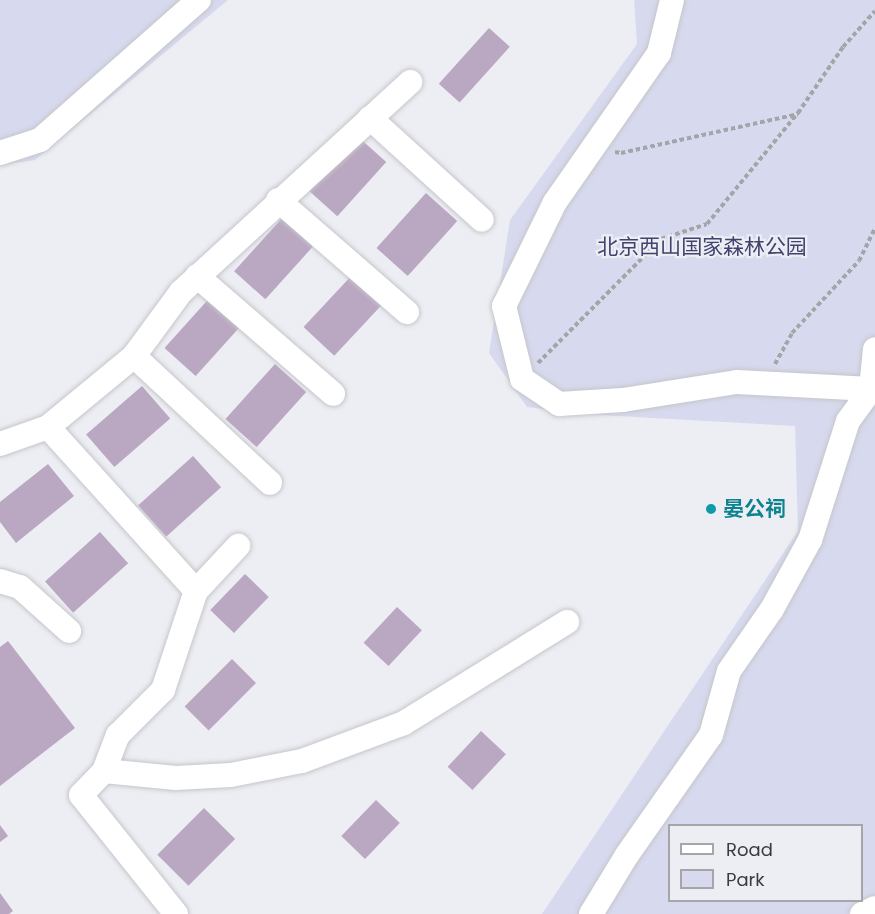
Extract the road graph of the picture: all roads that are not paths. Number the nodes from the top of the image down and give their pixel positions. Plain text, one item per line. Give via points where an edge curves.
1 (199, 0) edge
2 (672, 0) edge
3 (410, 82) dead end
4 (370, 118) junction
5 (0, 153) edge
6 (278, 200) junction
7 (482, 220) dead end
8 (197, 276) junction
9 (407, 312) dead end
10 (875, 349) edge
11 (134, 356) junction
12 (871, 389) junction
13 (333, 394) dead end
14 (48, 427) junction
15 (0, 444) edge
16 (270, 483) dead end
17 (238, 546) dead end
18 (0, 581) edge
19 (196, 591) junction
20 (567, 622) dead end
21 (69, 631) dead end
22 (104, 771) junction
23 (875, 908) edge
24 (176, 914) edge
25 (591, 914) edge
26 (862, 914) edge

1 - 5 street via 40,140
2 - 12 street via 659,53 555,202 504,306 522,380 559,404 623,400 737,382
3 - 4 street
4 - 6 street
4 - 7 street
6 - 8 street
6 - 9 street
8 - 11 street via 180,292
8 - 13 street
10 - 12 street
11 - 14 street
11 - 16 street
12 - 25 street via 848,421 810,540 772,609 729,671 711,735
14 - 15 street
14 - 19 street
17 - 19 street
18 - 21 street via 20,587
19 - 22 street via 163,690 118,735
20 - 22 street via 404,723 302,761 220,776 176,778
22 - 24 street via 81,795
23 - 26 street

